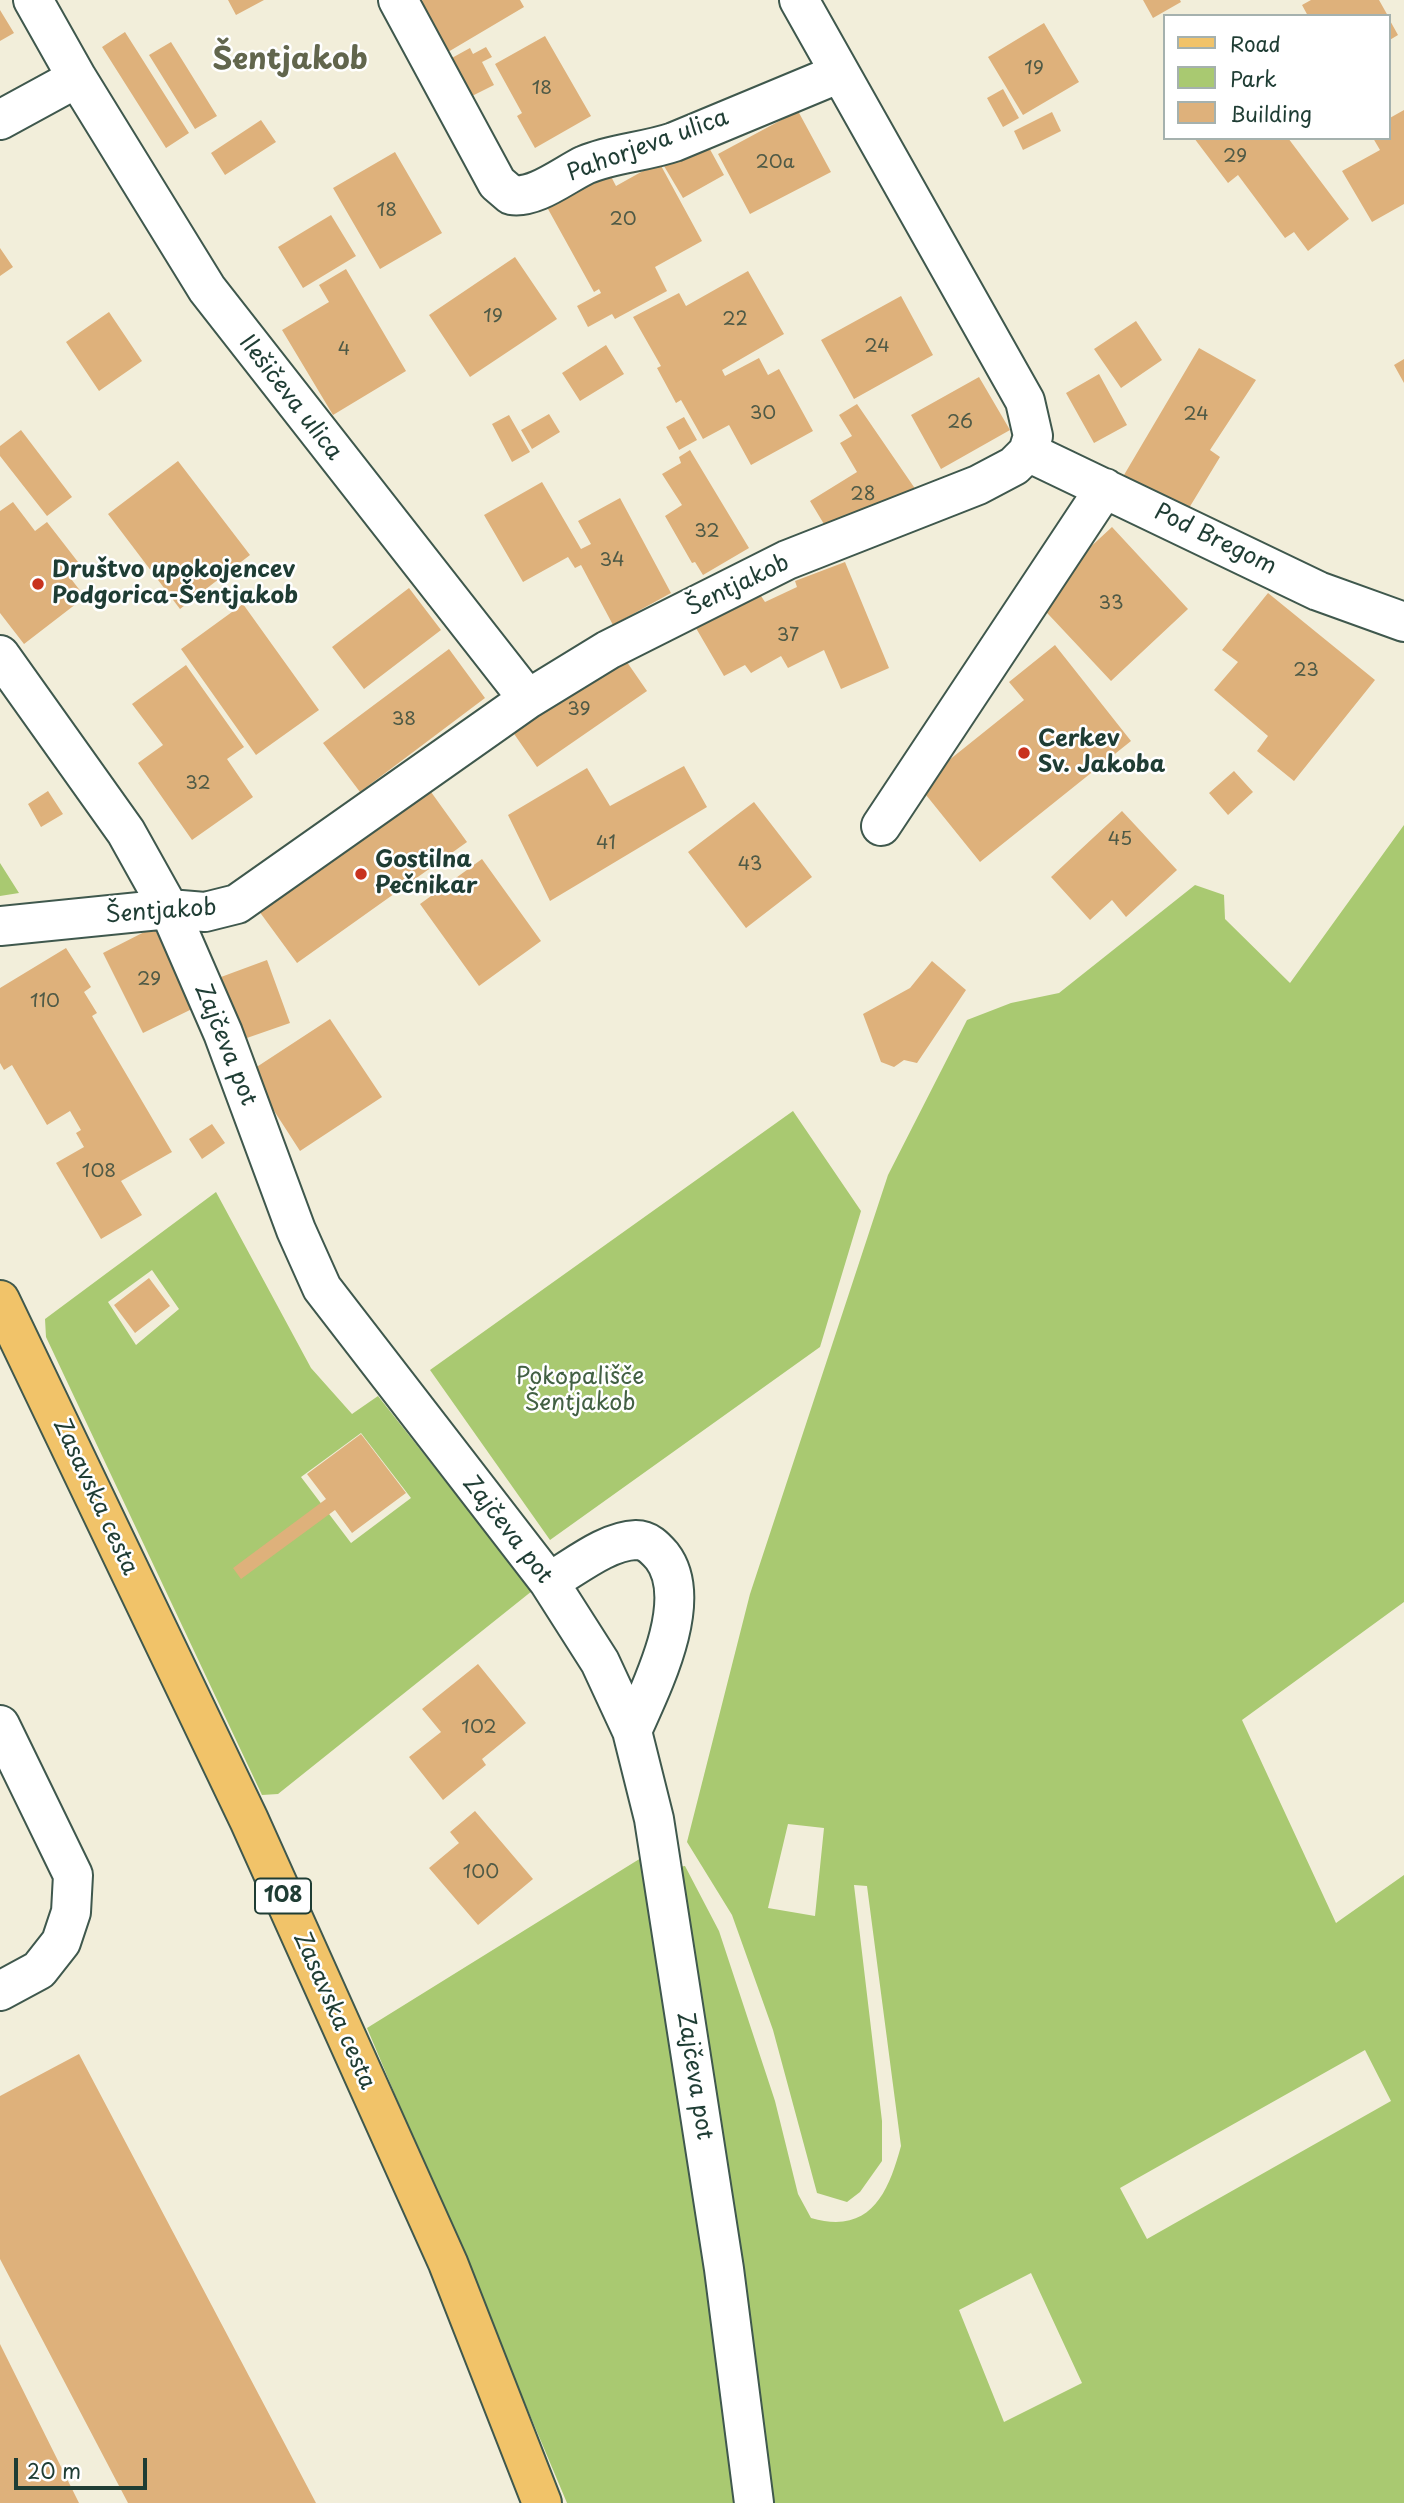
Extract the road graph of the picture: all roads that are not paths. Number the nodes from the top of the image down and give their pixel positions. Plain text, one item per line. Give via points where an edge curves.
1 (33, 0) edge
2 (398, 0) edge
3 (799, 0) edge
4 (840, 74) junction
5 (77, 78) junction
6 (0, 120) edge
7 (1028, 452) junction
8 (1105, 488) junction
9 (1404, 622) edge
10 (0, 655) edge
11 (528, 699) junction
12 (881, 826) dead end
13 (169, 909) junction
14 (0, 926) edge
15 (0, 1300) edge
16 (549, 1582) junction
17 (0, 1725) edge
18 (632, 1731) junction
19 (0, 1991) edge
20 (542, 2503) edge
21 (754, 2503) edge

1 - 5 street, Ilešičeva ulica
2 - 4 street, Pahorjeva ulica via 497,183 503,191 518,196 587,164 674,142
3 - 4 street
4 - 7 street via 1025,401 1033,436
5 - 6 street
5 - 11 street, Ilešičeva ulica via 232,324
7 - 8 street, Pod Bregom
7 - 11 street, Šentjakob via 1014,466 978,485 787,560 608,650
8 - 9 street, Pod Bregom via 1318,591
8 - 12 street
10 - 13 street, Zajčeva pot via 126,832
11 - 13 street, Šentjakob via 237,904 205,912
13 - 14 street, Šentjakob
13 - 16 street, Zajčeva pot via 223,1033 322,1288
15 - 20 main road, Zasavska cesta / 108 via 260,1845 447,2263
16 - 18 street, Zajčeva pot via 600,1661
16 - 18 street via 619,1543 639,1540 654,1546 667,1562 674,1588 671,1631
17 - 19 street via 73,1875 71,1912 61,1942 39,1970
18 - 21 street, Zajčeva pot via 654,1819 724,2269

